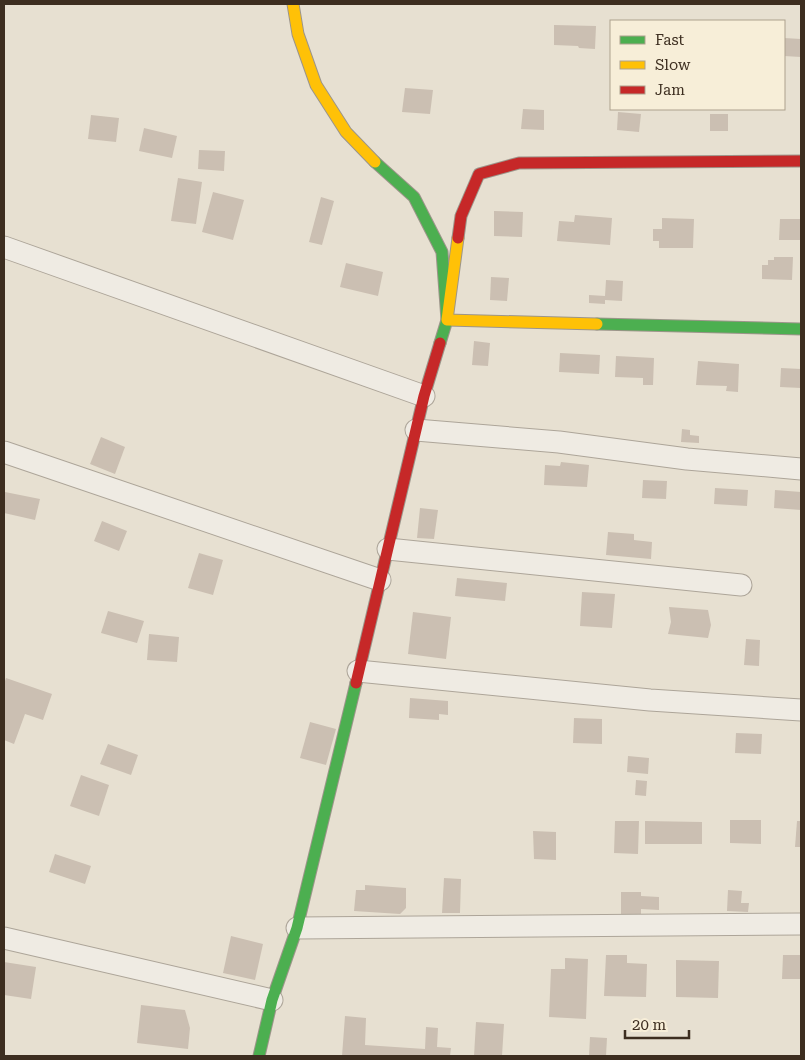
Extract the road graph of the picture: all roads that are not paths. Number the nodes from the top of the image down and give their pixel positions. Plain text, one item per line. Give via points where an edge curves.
1 (293, 4) edge
2 (801, 161) edge
3 (4, 247) edge
4 (447, 320) junction
5 (801, 329) edge
6 (424, 396) junction
7 (416, 430) junction
8 (4, 452) edge
9 (801, 469) edge
10 (388, 549) junction
11 (380, 580) junction
12 (741, 585) dead end
13 (358, 672) junction
14 (801, 710) edge
15 (801, 924) edge
16 (297, 928) junction
17 (4, 938) edge
18 (272, 1000) junction
19 (259, 1056) edge

1 - 4 street via 298,34 316,84 346,132 414,197 442,252
2 - 4 street via 519,163 479,174 461,216
3 - 6 street
4 - 5 street
4 - 6 street
6 - 7 street
7 - 9 street
7 - 10 street
8 - 11 street
10 - 11 street
10 - 12 street
11 - 13 street
13 - 14 street via 650,700
13 - 16 street
15 - 16 street
16 - 18 street
17 - 18 street
18 - 19 street

